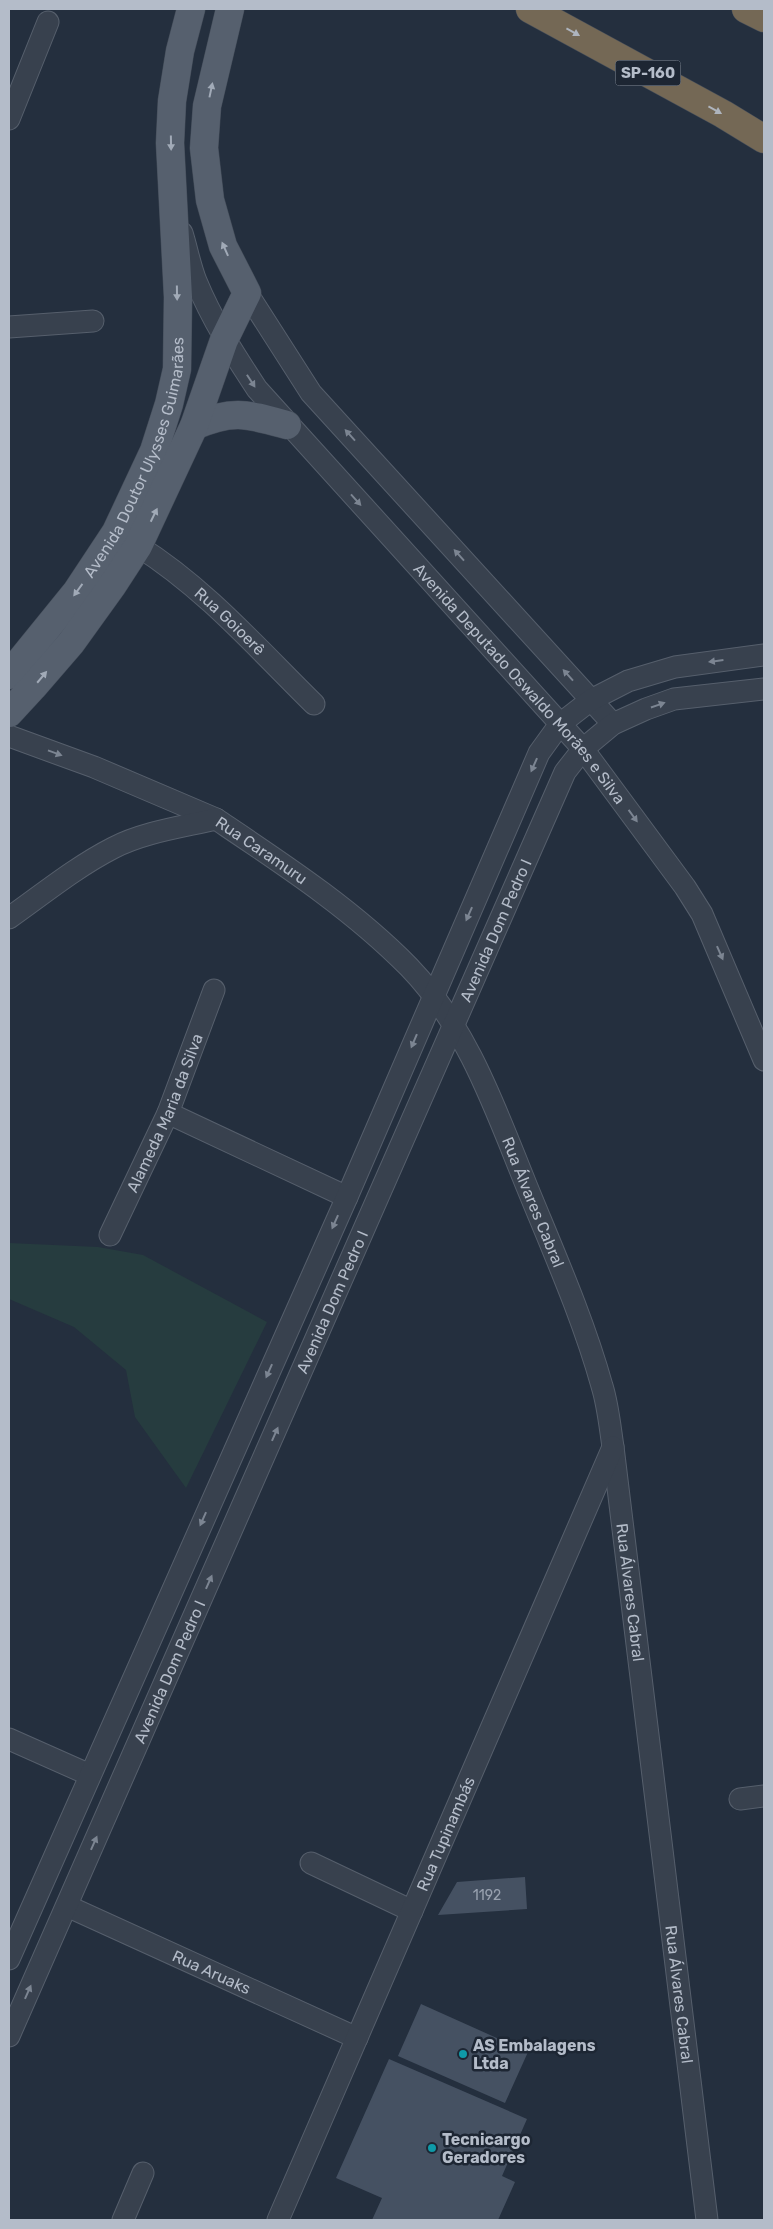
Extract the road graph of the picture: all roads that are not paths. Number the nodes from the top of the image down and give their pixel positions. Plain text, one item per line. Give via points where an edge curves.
1 (191, 9) edge
2 (230, 9) edge
3 (530, 9) edge
4 (746, 9) edge
5 (764, 18) edge
6 (48, 22) dead end
7 (9, 120) edge
8 (764, 139) edge
9 (175, 209) junction
10 (247, 293) junction
11 (93, 321) dead end
12 (9, 327) edge
13 (224, 340) junction
14 (287, 425) junction
15 (194, 426) junction
16 (138, 546) junction
17 (764, 655) edge
18 (9, 675) edge
19 (764, 688) edge
20 (591, 700) junction
21 (314, 704) dead end
22 (9, 713) edge
23 (560, 724) junction
24 (613, 724) junction
25 (9, 736) edge
26 (583, 749) junction
27 (216, 819) junction
28 (9, 918) edge
29 (214, 990) dead end
30 (434, 996) junction
31 (454, 1027) junction
32 (764, 1060) edge
33 (168, 1113) junction
34 (346, 1197) junction
35 (110, 1235) dead end
36 (613, 1447) junction
37 (162, 1613) junction
38 (190, 1625) junction
39 (9, 1739) edge
40 (90, 1775) junction
41 (764, 1796) edge
42 (740, 1799) dead end
43 (311, 1863) dead end
44 (66, 1906) junction
45 (412, 1911) junction
46 (11, 1946) edge
47 (9, 2036) edge
48 (357, 2038) junction
49 (143, 2173) dead end
50 (123, 2220) edge
51 (278, 2220) edge
52 (707, 2220) edge

1 -> 9 main road, Avenida Doutor Ulysses Guimarães via 172,100 170,143
10 -> 2 main road via 223,246 210,200 204,148 207,106
3 -> 8 highway, SP-160
4 - 5 highway
6 - 7 street
9 - 13 street, Avenida Doutor Ulysses Guimarães via 196,280
9 -> 18 main road, Avenida Doutor Ulysses Guimarães via 177,369 170,404 154,451 116,532 77,592
10 - 13 main road, Avenida Doutor Ulysses Guimarães
20 -> 10 street via 311,393
11 - 12 street
13 -> 14 street, Avenida Deputado Oswaldo Morães e Silva via 257,389
13 - 15 main road, Avenida Doutor Ulysses Guimarães
14 - 15 main road via 227,414
14 -> 23 street, Avenida Deputado Oswaldo Morães e Silva
16 -> 15 main road, Avenida Doutor Ulysses Guimarães
16 - 21 street, Rua Goioerê via 196,588
22 -> 16 main road, Avenida Doutor Ulysses Guimarães via 71,643
17 -> 20 street, Avenida Dom Pedro I via 675,667 628,681
24 -> 19 street, Avenida Dom Pedro I via 674,699
20 - 23 street, Avenida Dom Pedro I
20 - 24 street
23 - 26 street, Avenida Deputado Oswaldo Morães e Silva
23 -> 30 street, Avenida Dom Pedro I via 539,753
24 - 26 street, Avenida Dom Pedro I
25 -> 27 street via 94,767
26 - 31 street, Avenida Dom Pedro I via 565,772
26 -> 32 street, Avenida Deputado Oswaldo Morães e Silva via 702,914
27 - 28 street, Rua Caramuru via 157,832 115,847 78,868
27 - 30 street, Rua Caramuru via 290,868 355,917
29 - 33 street, Alameda Maria da Silva
30 - 31 street, Rua Álvares Cabral
30 -> 34 street, Avenida Dom Pedro I
31 - 36 street, Rua Álvares Cabral via 486,1088 581,1320 603,1388
38 -> 31 street, Avenida Dom Pedro I
33 - 34 street
33 - 35 street, Alameda Maria da Silva
34 -> 37 street, Avenida Dom Pedro I
36 - 45 street, Rua Tupinambás
36 - 52 street, Rua Álvares Cabral
37 - 38 street
37 - 40 street, Avenida Dom Pedro I
44 -> 38 street, Avenida Dom Pedro I
39 - 40 street
40 - 46 street, Avenida Dom Pedro I
41 - 42 street
43 - 45 street
47 -> 44 street, Avenida Dom Pedro I
44 - 48 street, Rua Aruaks
45 - 48 street, Rua Tupinambás
48 - 51 street, Rua Tupinambás
49 - 50 street

